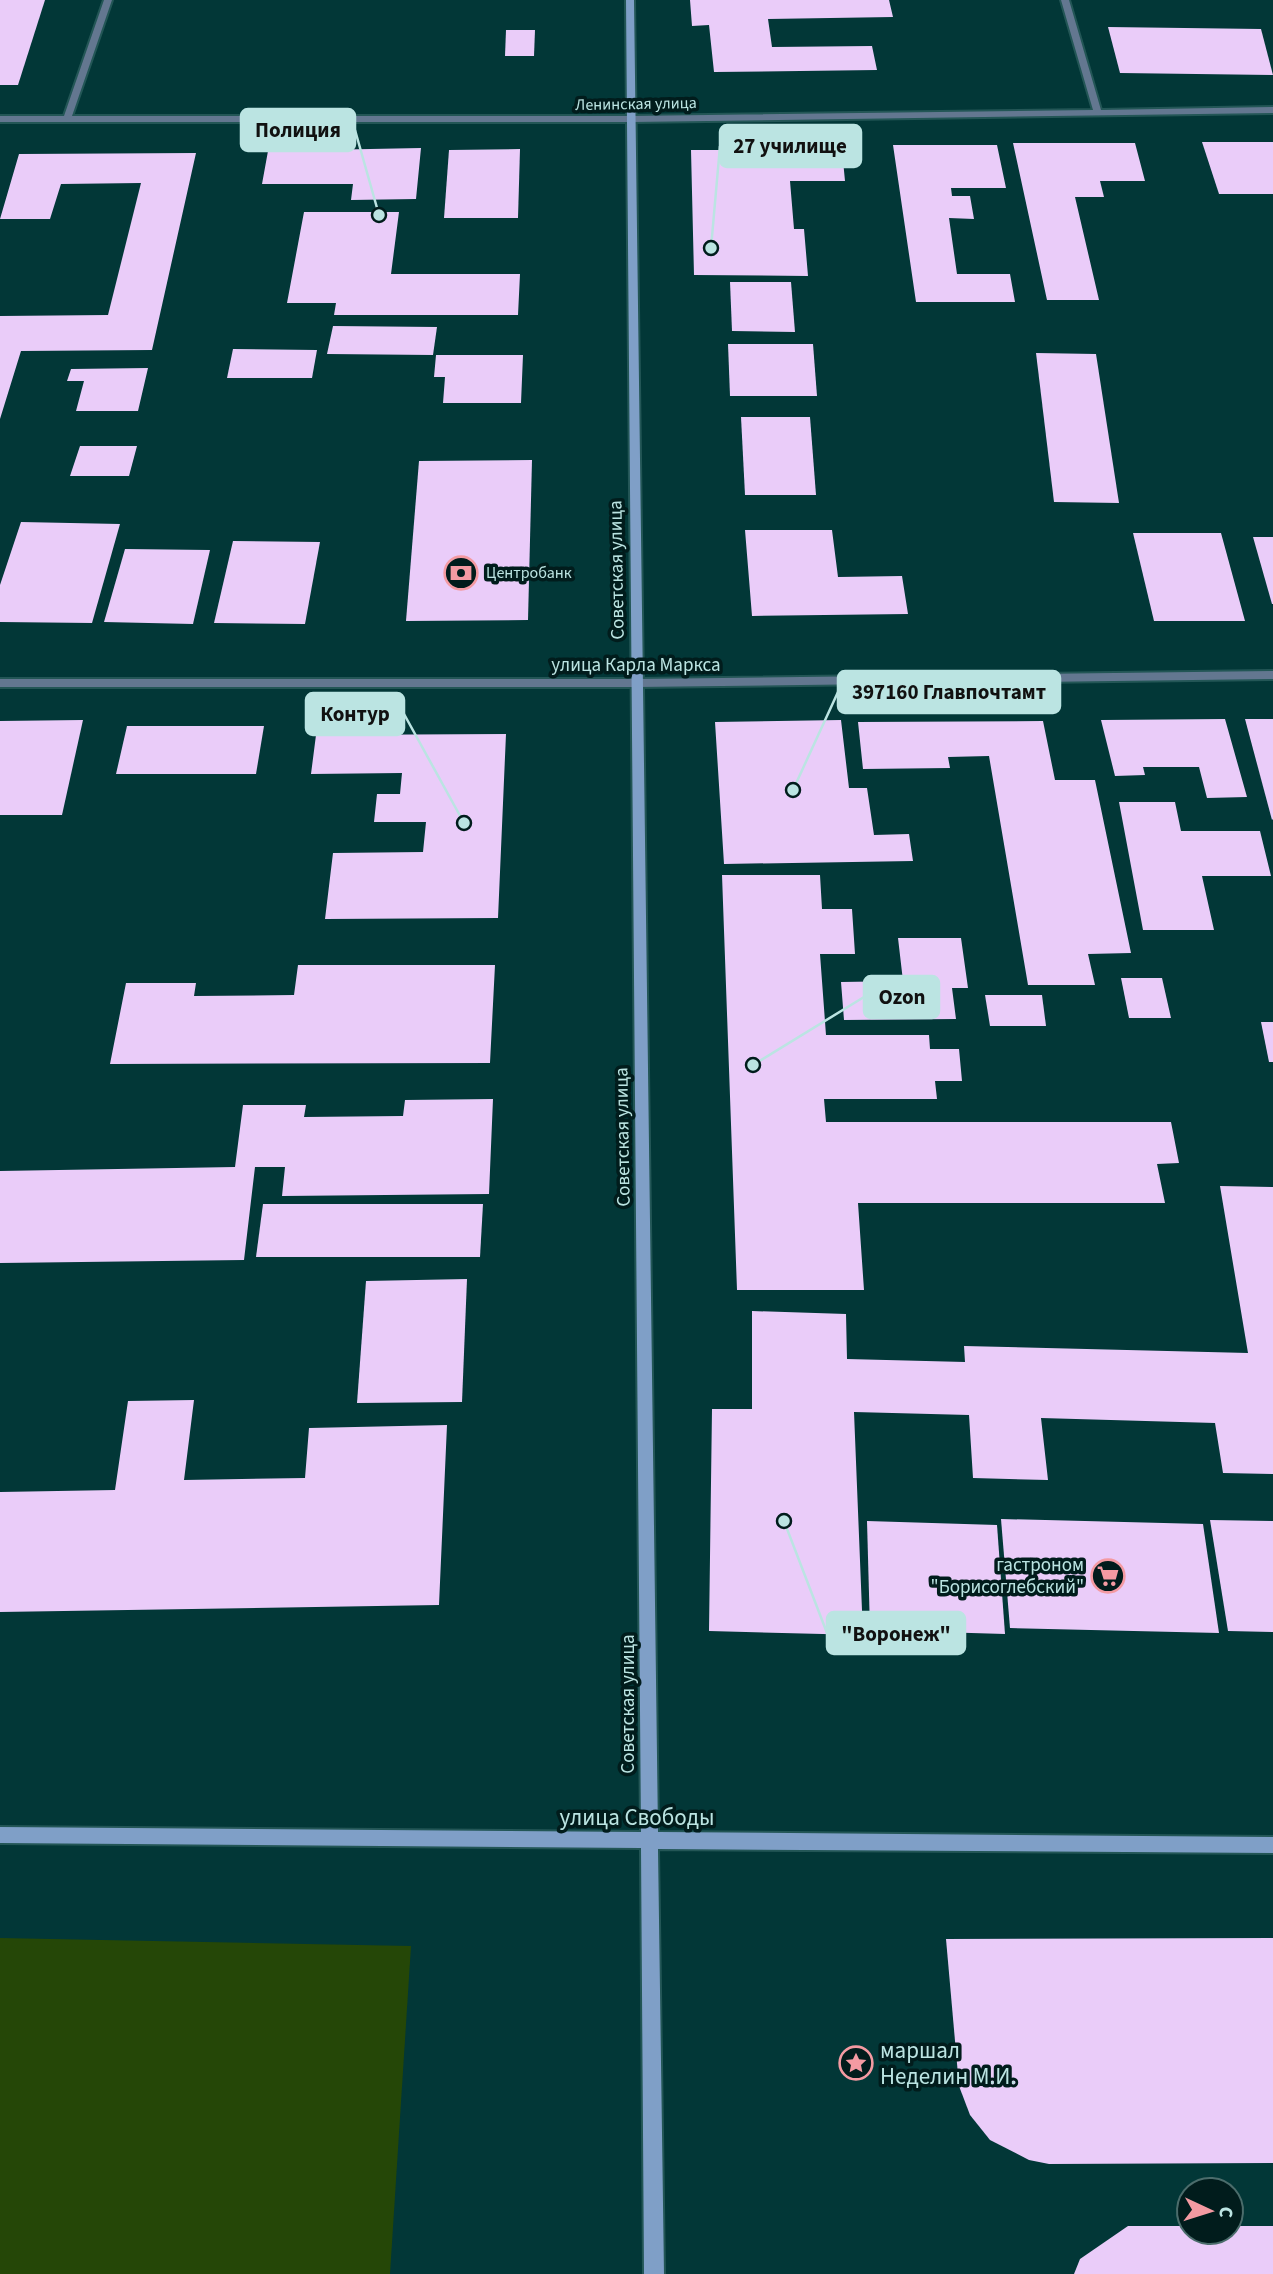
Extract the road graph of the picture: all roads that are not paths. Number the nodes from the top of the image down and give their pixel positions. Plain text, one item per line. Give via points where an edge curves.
1 (108, 0) edge
2 (630, 0) edge
3 (1065, 0) edge
4 (1097, 110) junction
5 (1273, 110) edge
6 (0, 119) edge
7 (67, 119) junction
8 (632, 119) junction
9 (1273, 675) edge
10 (0, 683) edge
11 (637, 683) junction
12 (0, 1835) edge
13 (649, 1842) junction
14 (1273, 1845) edge
15 (654, 2274) edge

1 - 7 street
2 - 8 street, Советская улица
3 - 4 street
4 - 5 street, Ленинская улица
4 - 8 street, Ленинская улица
6 - 7 street, Ленинская улица
7 - 8 street, Ленинская улица
8 - 11 street, Советская улица
9 - 11 street, улица Карла Маркса
10 - 11 street, улица Карла Маркса
11 - 13 street, Советская улица
12 - 13 street, улица Свободы
13 - 14 street, улица Свободы
13 - 15 street, Советская улица

